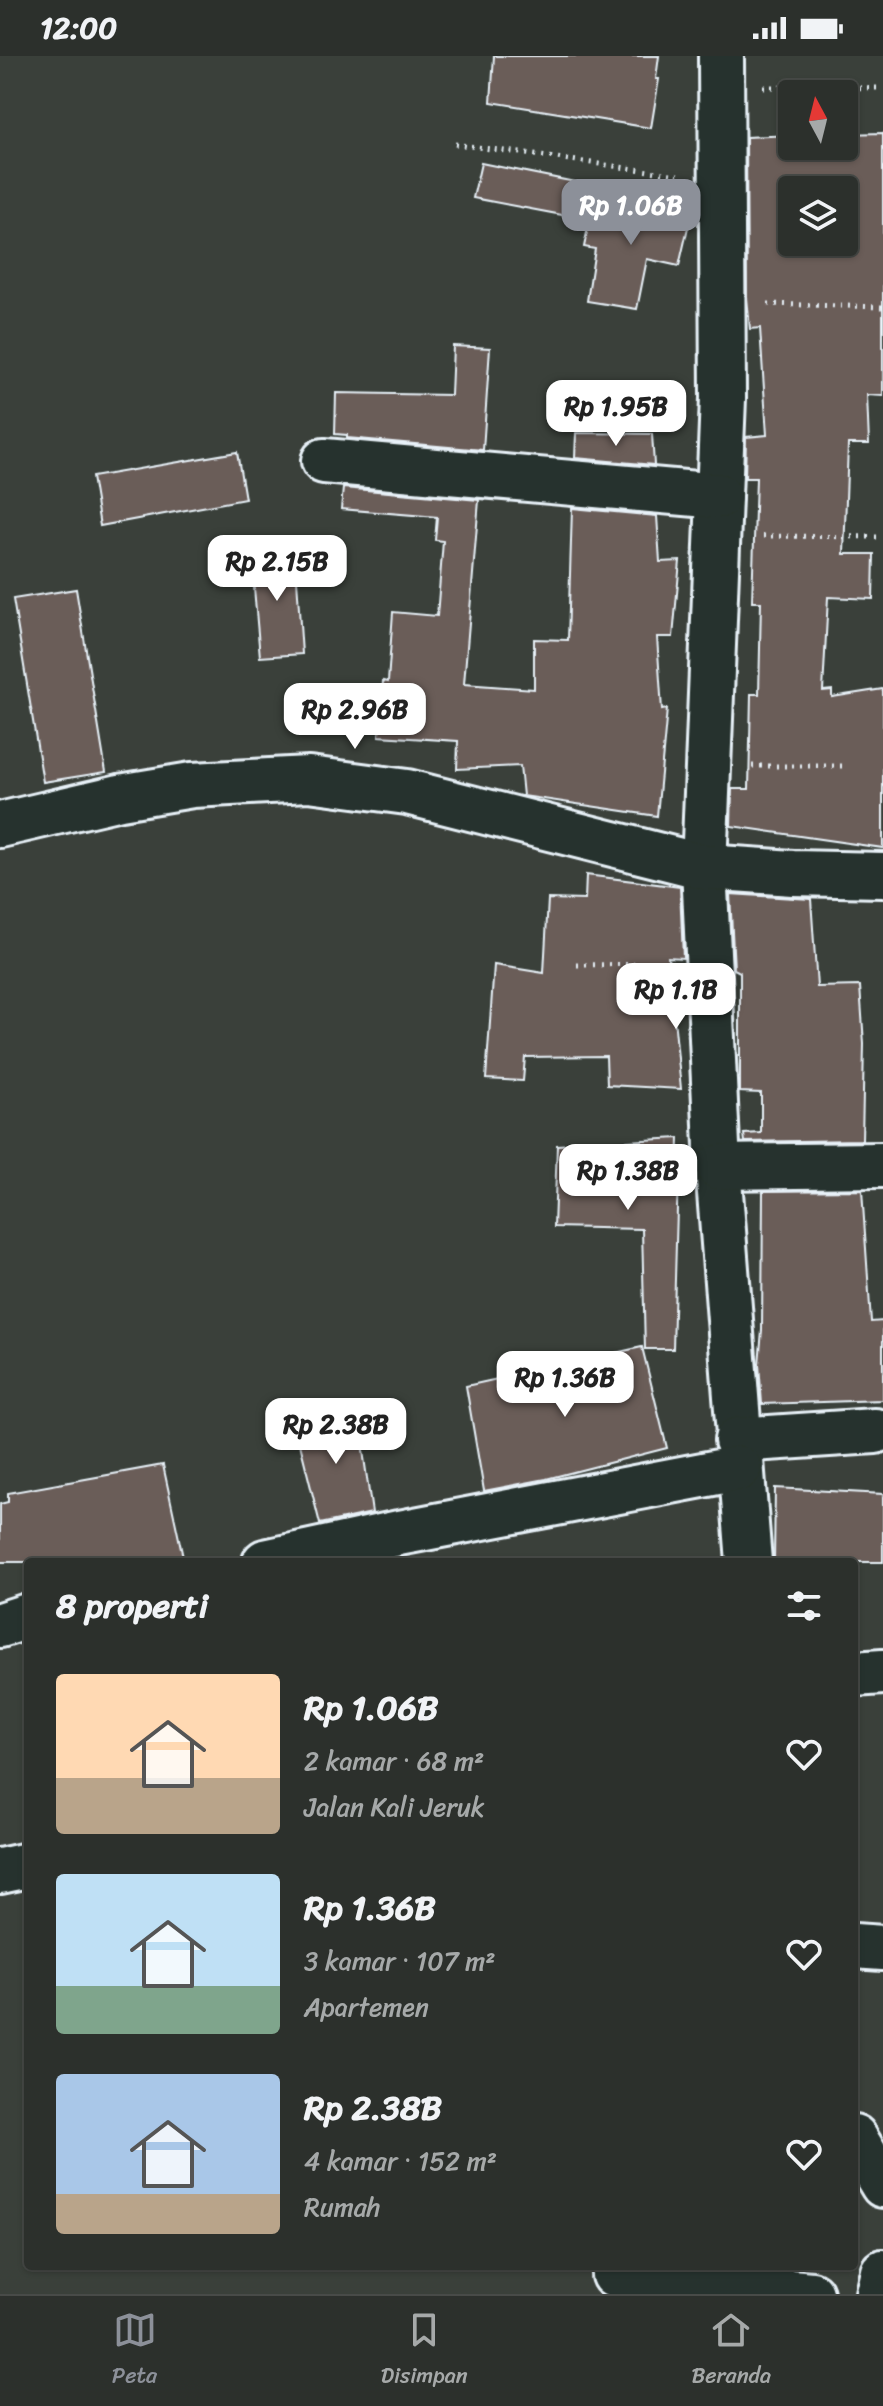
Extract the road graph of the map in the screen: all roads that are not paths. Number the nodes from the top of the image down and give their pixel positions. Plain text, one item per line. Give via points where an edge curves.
1 (722, 71) edge
2 (324, 461) dead end
3 (718, 516) junction
4 (0, 825) edge
5 (704, 867) junction
6 (883, 875) edge
7 (883, 1165) edge
8 (718, 1167) junction
9 (875, 1431) dead end
10 (738, 1454) junction
11 (283, 1558) edge
12 (749, 1558) edge
13 (24, 1617) edge
14 (0, 1625) edge
15 (883, 1672) edge
16 (858, 1674) edge
17 (24, 1866) edge
18 (0, 1871) edge
19 (858, 1946) edge
20 (883, 1948) edge
21 (858, 2144) edge
22 (883, 2185) edge
23 (883, 2272) edge
24 (614, 2275) dead end
25 (811, 2294) edge
26 (878, 2294) edge

1 - 3 street
2 - 3 street
3 - 5 street
4 - 5 street via 192,785 309,779 407,792
5 - 6 street
5 - 8 street
7 - 8 street
8 - 10 street
9 - 10 street
10 - 11 street
10 - 12 street
13 - 14 street
15 - 16 street
17 - 18 street
19 - 20 street
21 - 22 street
23 - 26 street
24 - 25 street

